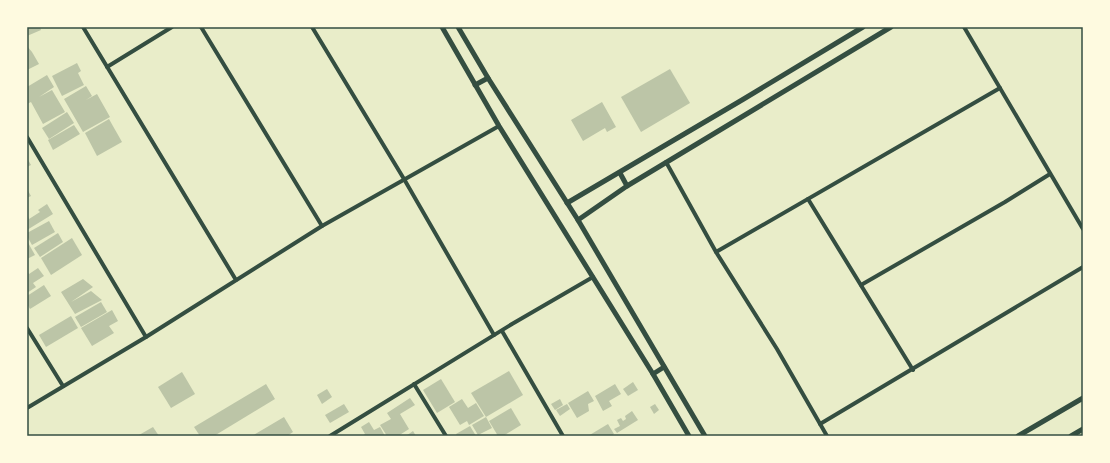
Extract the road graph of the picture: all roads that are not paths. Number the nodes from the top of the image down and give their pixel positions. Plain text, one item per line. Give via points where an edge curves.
1 (83, 27) edge
2 (172, 27) edge
3 (201, 27) edge
4 (312, 27) edge
5 (442, 27) edge
6 (458, 27) edge
7 (863, 27) edge
8 (880, 27) edge
9 (891, 27) edge
10 (964, 27) edge
11 (878, 35) junction
12 (107, 67) junction
13 (488, 78) junction
14 (476, 85) junction
15 (1000, 88) junction
16 (499, 126) junction
17 (27, 137) edge
18 (666, 162) junction
19 (620, 173) junction
20 (1050, 174) junction
21 (404, 179) junction
22 (627, 186) junction
23 (808, 199) junction
24 (567, 203) junction
25 (578, 220) junction
26 (322, 226) junction
27 (1083, 229) edge
28 (716, 252) junction
29 (1083, 267) edge
30 (593, 277) junction
31 (236, 280) junction
32 (861, 285) junction
33 (27, 328) edge
34 (502, 331) junction
35 (494, 335) junction
36 (146, 337) junction
37 (664, 367) junction
38 (913, 370) junction
39 (653, 374) junction
40 (414, 384) junction
41 (63, 386) junction
42 (1083, 398) edge
43 (27, 408) edge
44 (820, 424) junction
45 (1083, 429) edge
46 (331, 436) edge
47 (446, 436) edge
48 (563, 436) edge
49 (689, 436) edge
50 (705, 436) edge
51 (827, 436) edge
52 (1018, 436) edge
53 (1071, 436) edge

1 - 12 street
2 - 12 street
3 - 26 street
4 - 21 street
5 - 14 street
6 - 13 street
7 - 19 street
8 - 11 street
9 - 11 street
10 - 15 street
11 - 18 street
12 - 31 street
13 - 14 street
13 - 24 street
14 - 16 street
15 - 20 street
15 - 23 street
16 - 21 street
16 - 30 street
17 - 36 street
18 - 22 street
18 - 28 street
19 - 22 street
19 - 24 street
20 - 27 street
20 - 32 street
21 - 26 street
21 - 35 street
22 - 25 street
23 - 28 street
23 - 32 street
24 - 25 street
25 - 37 street
26 - 31 street
28 - 44 street
29 - 38 street
30 - 34 street
30 - 39 street
31 - 36 street
32 - 38 street
33 - 41 street
34 - 35 street
34 - 48 street
35 - 40 street
36 - 41 street
37 - 39 street
37 - 50 street
38 - 44 street
39 - 49 street
40 - 46 street
40 - 47 street
41 - 43 street
42 - 52 street
44 - 51 street
45 - 53 street

